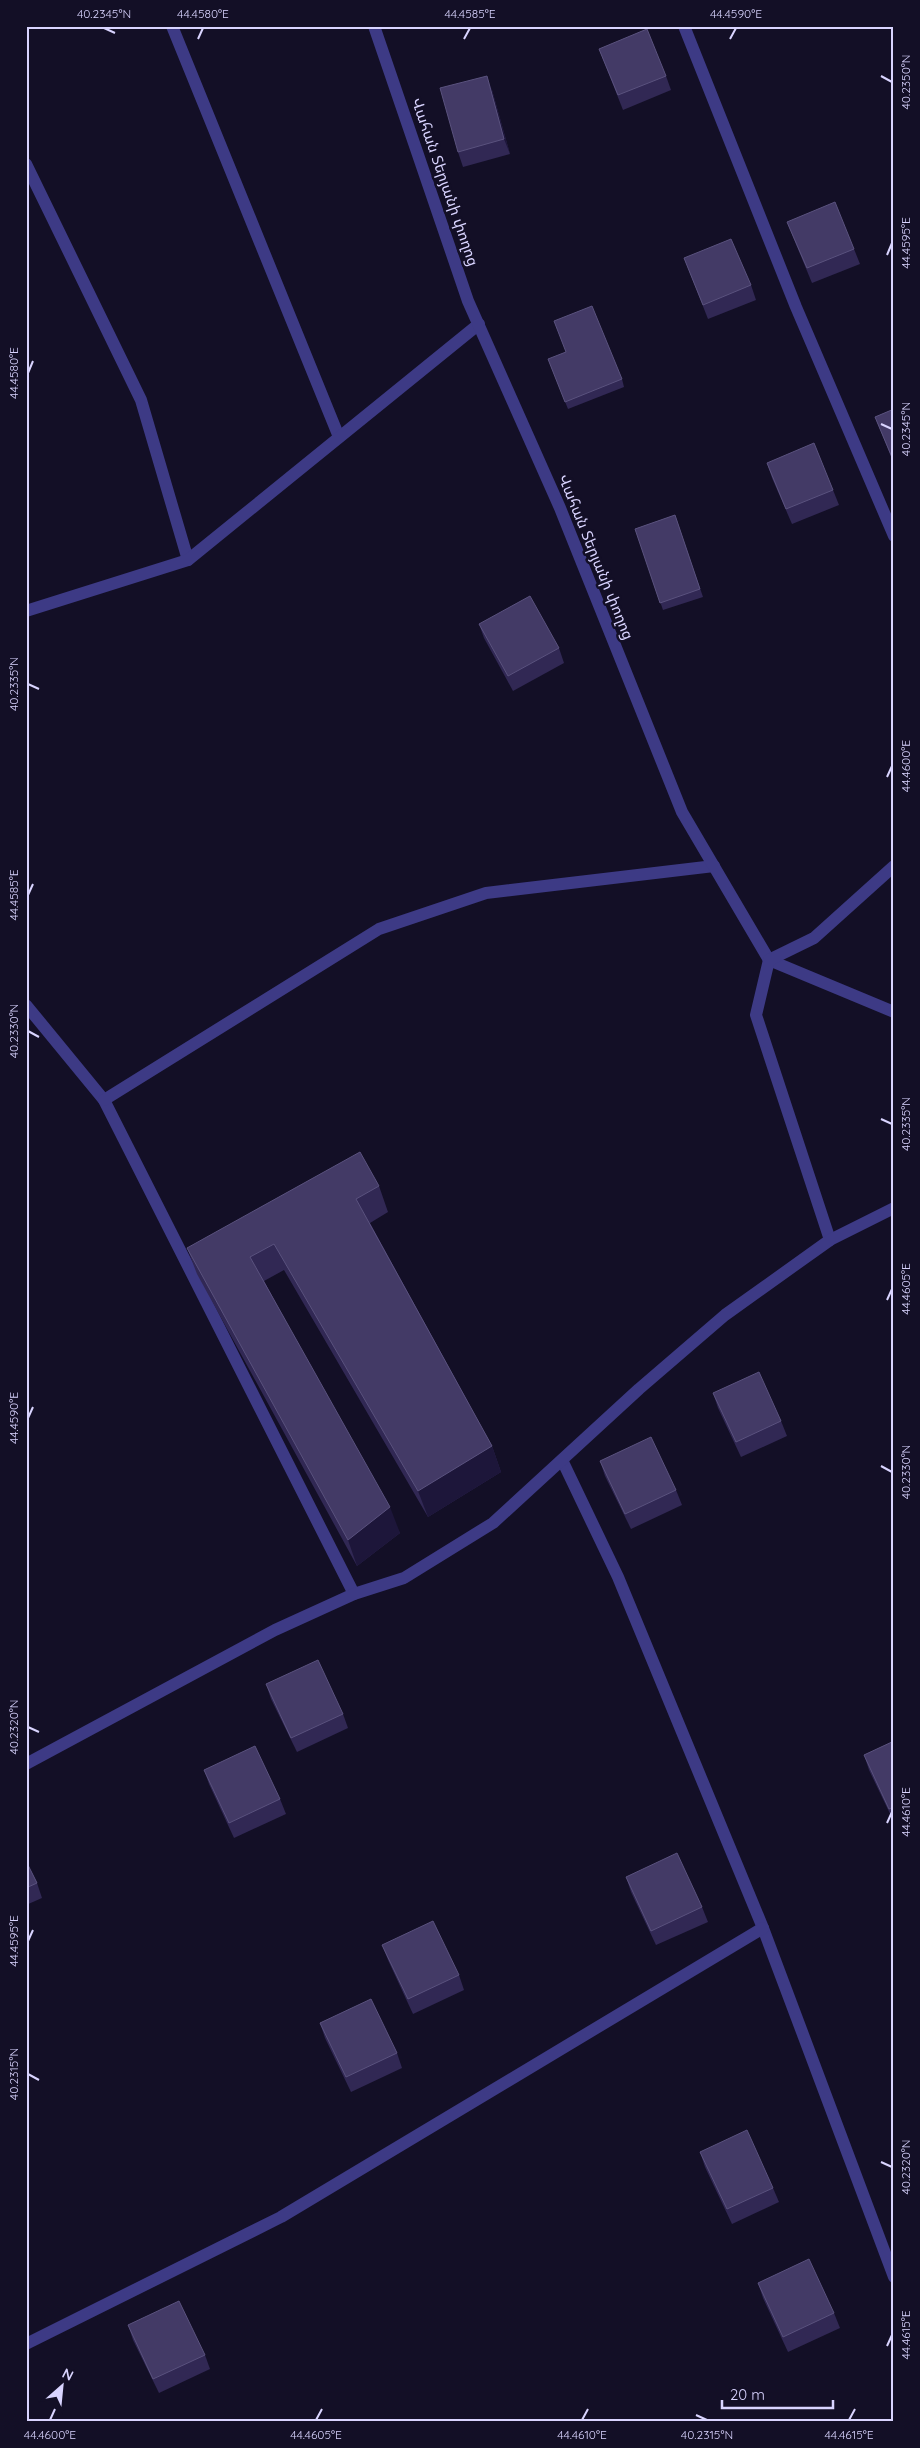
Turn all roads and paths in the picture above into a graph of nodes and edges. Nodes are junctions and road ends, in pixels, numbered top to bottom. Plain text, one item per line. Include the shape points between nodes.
1 (172, 26) edge
2 (374, 26) edge
3 (684, 26) edge
4 (26, 164) edge
5 (478, 324) junction
6 (339, 437) junction
7 (894, 536) edge
8 (188, 560) junction
9 (26, 611) edge
10 (714, 866) junction
11 (894, 866) edge
12 (769, 960) junction
13 (26, 1005) edge
14 (894, 1012) edge
15 (104, 1100) junction
16 (894, 1208) edge
17 (830, 1240) junction
18 (562, 1460) junction
19 (354, 1594) junction
20 (26, 1764) edge
21 (763, 1928) junction
22 (894, 2276) edge
23 (26, 2344) edge

1 - 6 street
2 - 5 street, Վահան Տերյանի փողոց
3 - 7 street via 796,307
4 - 8 street via 141,400
5 - 6 street
5 - 10 street, Վահան Տերյանի փողոց via 560,508 682,812
6 - 8 street
8 - 9 street
10 - 12 street, Վահան Տերյանի փողոց
10 - 15 street via 486,893 379,930
11 - 12 street via 814,938
12 - 14 street
12 - 17 street via 756,1014
13 - 15 street
15 - 19 street
16 - 17 street
17 - 18 street via 725,1315
18 - 19 street via 493,1523 404,1578
18 - 21 street via 618,1577
19 - 20 street via 275,1630
21 - 22 street
21 - 23 street via 281,2217

